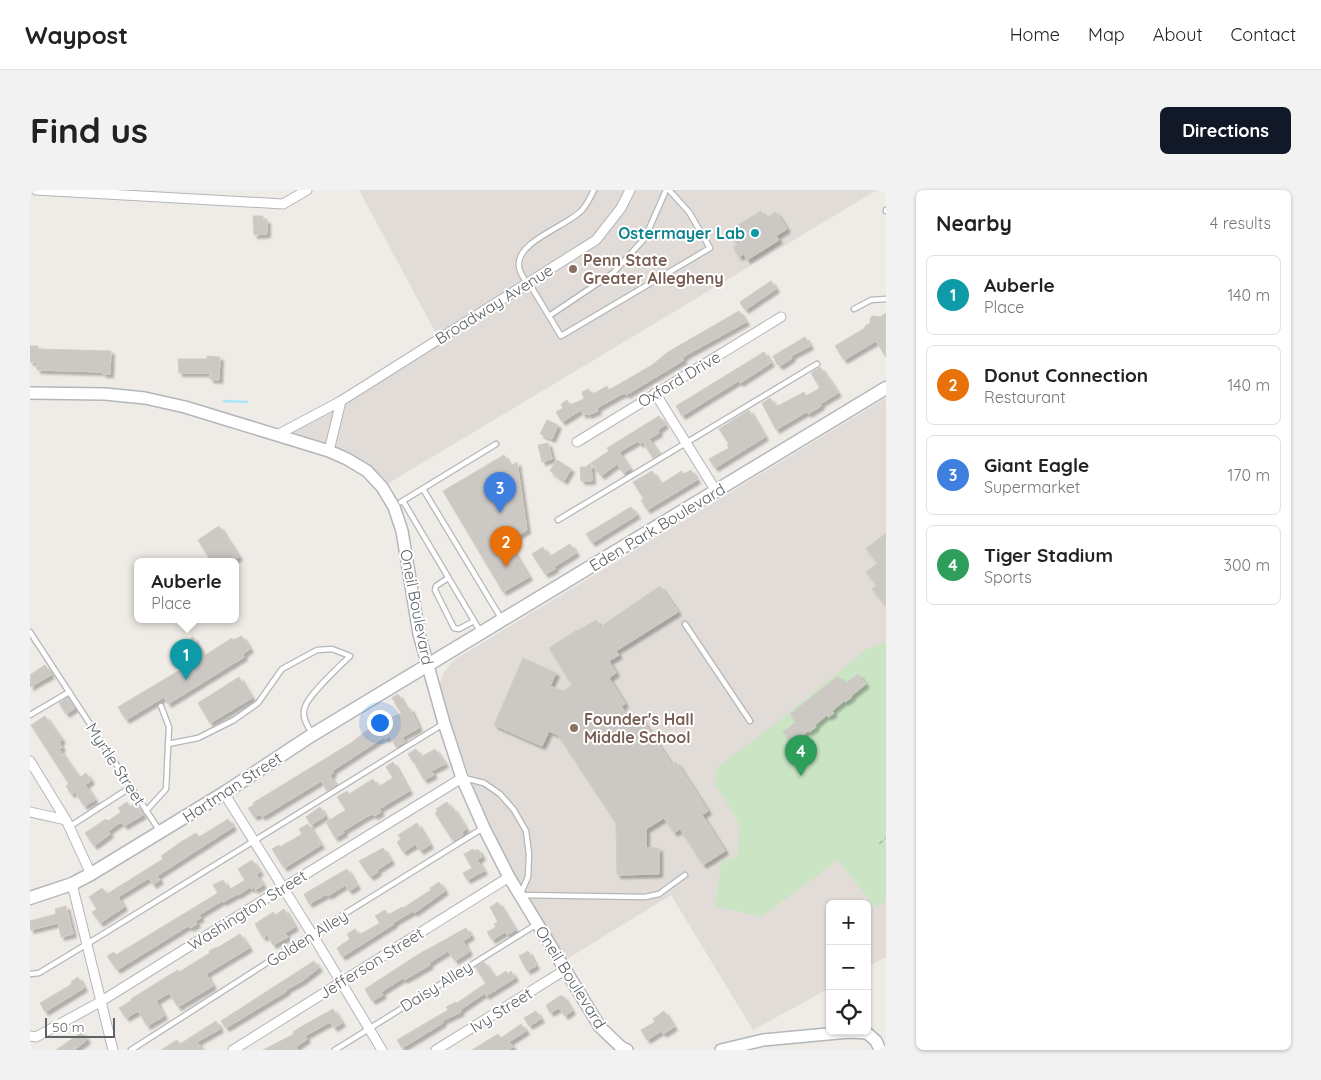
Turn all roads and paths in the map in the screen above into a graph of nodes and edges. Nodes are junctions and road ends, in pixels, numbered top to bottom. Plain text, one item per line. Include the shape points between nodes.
1 (36, 190) edge
2 (307, 190) edge
3 (594, 190) edge
4 (630, 190) edge
5 (668, 190) edge
6 (528, 283) junction
7 (886, 299) edge
8 (854, 309) dead end
9 (549, 316) junction
10 (781, 318) dead end
11 (818, 364) dead end
12 (886, 388) edge
13 (30, 393) edge
14 (656, 393) junction
15 (341, 401) junction
16 (276, 434) junction
17 (578, 442) dead end
18 (686, 442) junction
19 (496, 444) dead end
20 (329, 452) junction
21 (423, 489) junction
22 (716, 491) junction
23 (398, 504) junction
24 (558, 520) dead end
25 (448, 578) junction
26 (474, 620) junction
27 (503, 620) junction
28 (685, 624) dead end
29 (30, 632) edge
30 (482, 633) junction
31 (428, 665) junction
32 (70, 694) junction
33 (160, 706) dead end
34 (30, 714) edge
35 (750, 721) dead end
36 (444, 723) junction
37 (312, 734) junction
38 (168, 744) junction
39 (30, 761) edge
40 (462, 778) junction
41 (131, 788) junction
42 (224, 793) junction
43 (146, 811) junction
44 (30, 812) edge
45 (68, 823) junction
46 (484, 828) junction
47 (161, 832) junction
48 (886, 838) edge
49 (254, 841) junction
50 (879, 844) dead end
51 (92, 874) junction
52 (685, 875) dead end
53 (509, 877) junction
54 (72, 884) junction
55 (283, 888) junction
56 (520, 895) junction
57 (30, 898) edge
58 (537, 924) junction
59 (312, 934) junction
60 (87, 944) junction
61 (566, 970) junction
62 (30, 974) edge
63 (340, 981) junction
64 (100, 1002) junction
65 (369, 1028) junction
66 (30, 1036) edge
67 (878, 1046) edge
68 (113, 1050) edge
69 (131, 1050) edge
70 (233, 1050) edge
71 (335, 1050) edge
72 (382, 1050) edge
73 (436, 1050) edge
74 (627, 1050) edge
75 (721, 1050) edge

1 - 2 street via 283,204
3 - 6 lane via 582,211 528,246 521,254 518,263
4 - 6 street, Broadway Avenue via 621,208 596,240
5 - 9 lane via 644,238 612,273
5 - 9 lane via 689,212 710,248 561,336
6 - 9 lane
6 - 15 street, Broadway Avenue
7 - 8 lane via 871,300
10 - 14 street, Oxford Drive
11 - 18 lane
12 - 22 main road, Eden Park Boulevard
13 - 16 street, Oneil Boulevard via 145,398
14 - 17 street, Oxford Drive
14 - 18 street
15 - 16 street, Broadway Avenue
15 - 20 street
16 - 20 street, Oneil Boulevard
18 - 22 street
18 - 24 lane
19 - 21 lane
20 - 23 street, Oneil Boulevard via 367,472
21 - 23 lane
21 - 27 lane
22 - 27 main road, Eden Park Boulevard
23 - 25 lane
23 - 31 street, Oneil Boulevard via 419,634
25 - 26 lane
25 - 26 lane via 436,586 436,590 454,628 459,629
26 - 30 lane
27 - 30 main road, Eden Park Boulevard
28 - 35 lane
29 - 32 lane, Myrtle Street
30 - 31 main road, Eden Park Boulevard
31 - 36 street, Oneil Boulevard
31 - 37 main road, Hartman Street
32 - 34 lane
32 - 41 lane, Myrtle Street
33 - 38 lane via 170,727
36 - 40 street, Oneil Boulevard
36 - 49 lane
37 - 38 lane via 304,717 304,707 350,656 332,649 317,650 282,669 258,703 234,720 198,738
37 - 42 main road, Hartman Street
38 - 43 lane via 166,789
39 - 45 street
40 - 46 street, Oneil Boulevard
40 - 55 street, Washington Street
40 - 56 lane via 484,783 500,794 526,831 528,877
41 - 43 lane, Myrtle Street
41 - 45 lane
42 - 47 main road, Hartman Street
42 - 49 street
43 - 47 lane, Myrtle Street
44 - 45 street
45 - 51 street
46 - 53 street, Oneil Boulevard
46 - 59 lane, Golden Alley
47 - 51 main road, Hartman Street
48 - 50 path
49 - 55 street
49 - 60 lane
51 - 54 main road, Hartman Street
52 - 56 lane via 659,894 645,897
53 - 56 street, Oneil Boulevard
53 - 63 street, Jefferson Street
54 - 57 main road, Hartman Street
54 - 60 street
55 - 59 street
55 - 64 street, Washington Street
56 - 58 street, Oneil Boulevard
58 - 61 street, Oneil Boulevard
58 - 65 lane, Daisy Alley
59 - 63 street
59 - 69 lane, Golden Alley
60 - 62 lane via 39,973
60 - 64 street
61 - 73 street, Ivy Street
61 - 74 street, Oneil Boulevard via 600,1027
63 - 65 street
63 - 70 street, Jefferson Street
64 - 66 street, Washington Street via 36,1037
64 - 68 street
65 - 71 lane, Daisy Alley
65 - 72 street
67 - 75 street via 867,1033 849,1032 763,1040

